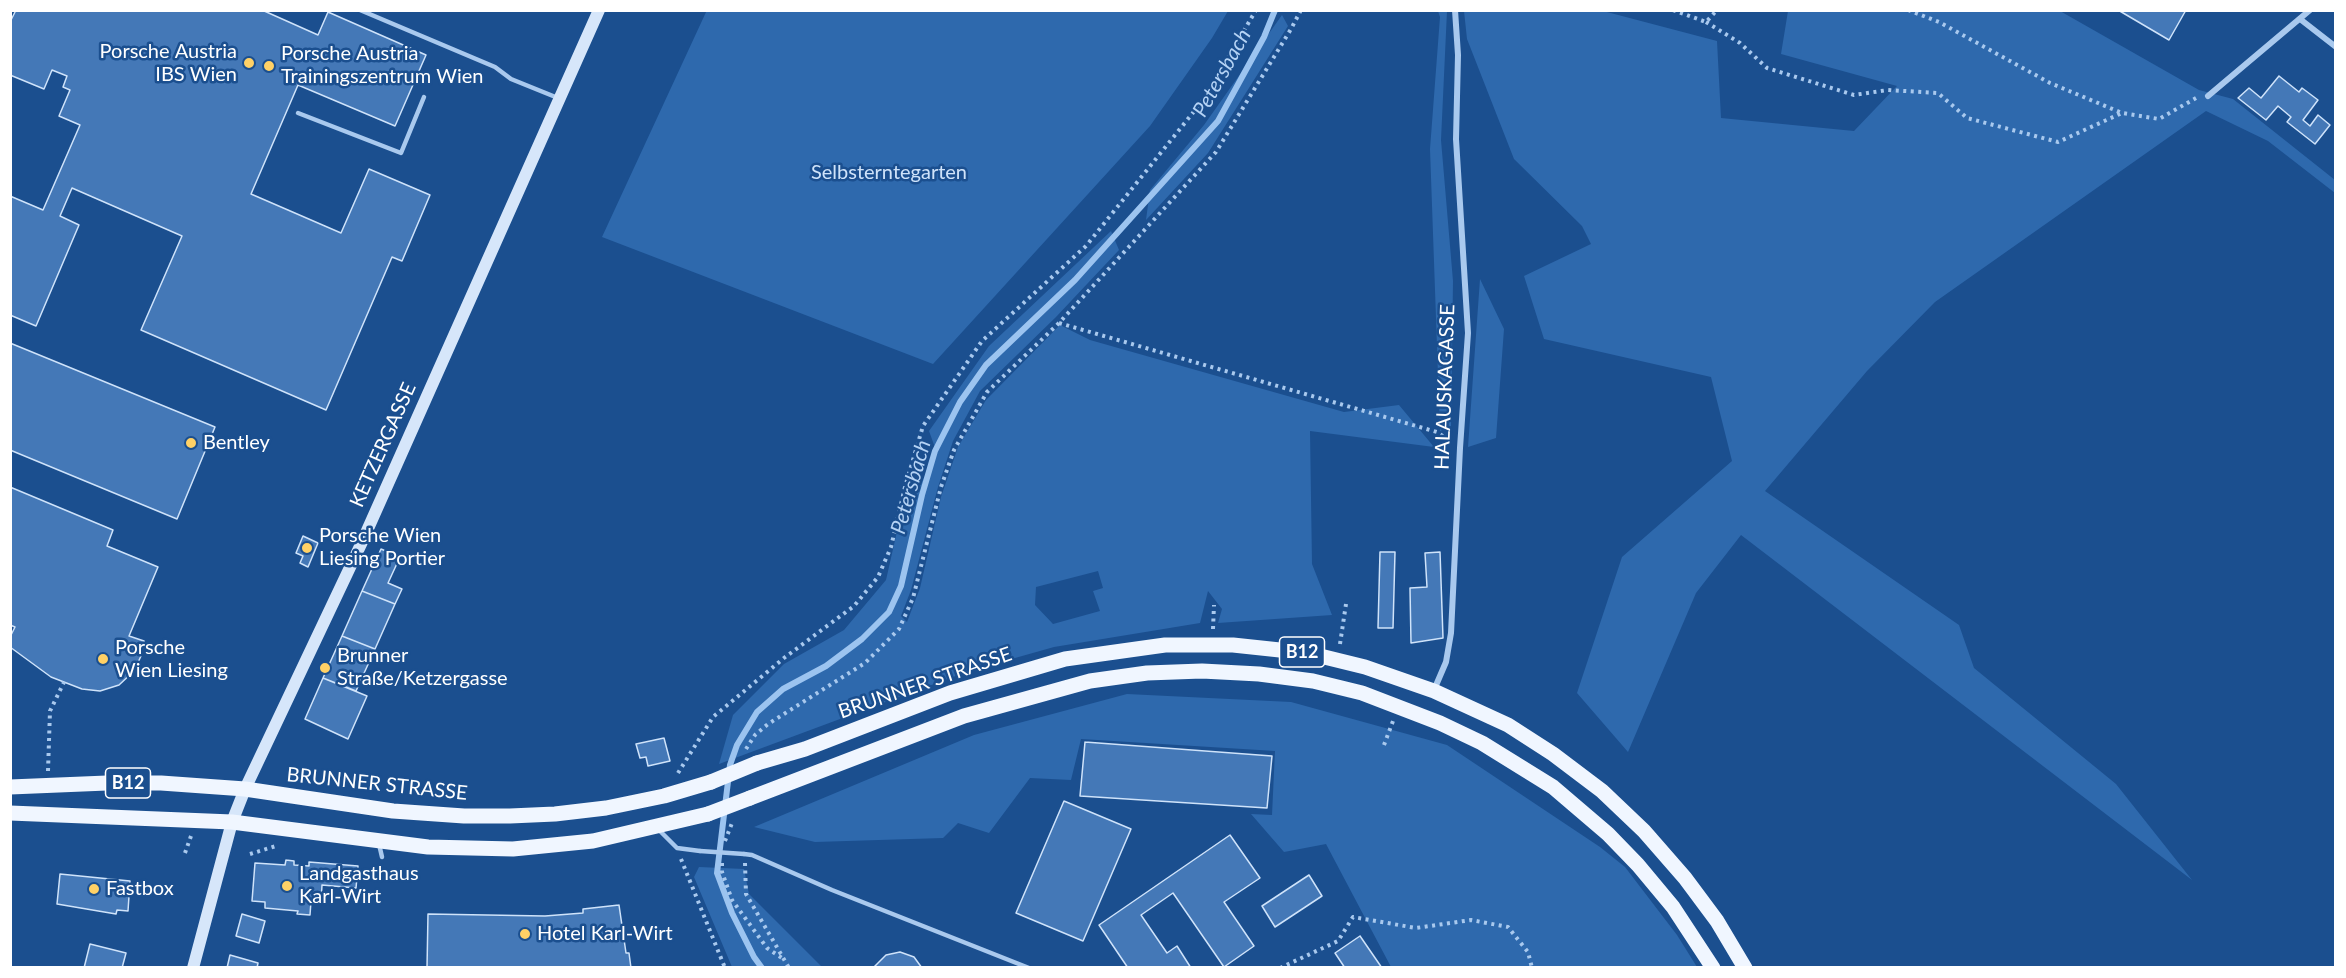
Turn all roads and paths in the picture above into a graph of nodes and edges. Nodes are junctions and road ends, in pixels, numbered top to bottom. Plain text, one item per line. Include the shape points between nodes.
1 (360, 10) edge
2 (599, 10) edge
3 (1256, 10) edge
4 (1301, 10) edge
5 (1455, 10) edge
6 (1673, 10) edge
7 (1717, 10) edge
8 (1908, 10) edge
9 (2310, 10) edge
10 (2300, 19) junction
11 (1706, 22) junction
12 (2336, 47) edge
13 (2214, 91) junction
14 (2208, 96) dead end
15 (424, 97) dead end
16 (560, 99) junction
17 (298, 113) dead end
18 (2122, 113) junction
19 (1059, 323) junction
20 (1460, 448) junction
21 (1346, 603) dead end
22 (1214, 605) dead end
23 (1212, 645) junction
24 (1337, 660) junction
25 (64, 682) dead end
26 (1434, 691) junction
27 (1398, 706) junction
28 (1384, 745) dead end
29 (742, 754) dead end
30 (10, 787) edge
31 (48, 787) junction
32 (246, 789) junction
33 (664, 796) junction
34 (10, 813) edge
35 (232, 822) junction
36 (656, 828) junction
37 (378, 842) junction
38 (677, 848) junction
39 (744, 854) junction
40 (382, 857) dead end
41 (722, 872) dead end
42 (782, 958) junction
43 (193, 968) edge
44 (725, 968) edge
45 (789, 968) edge
46 (1029, 968) edge
47 (1280, 968) edge
48 (1532, 968) edge
49 (1713, 968) edge
50 (1745, 968) edge

1 - 16 lane
2 - 16 main road, KETZERGASSE
3 - 33 path via 1204,99 1086,246 982,340 923,426 891,547 878,577 854,606 713,717
4 - 19 path via 1216,153
5 - 20 street, HALAUSKAGASSE via 1456,139 1468,333
6 - 11 path
7 - 11 path
8 - 18 path via 1939,22 2050,83
9 - 10 street
10 - 12 street
10 - 13 street
11 - 18 path via 1740,43 1767,68 1854,95 1888,90 1938,93 1967,118 2058,142
13 - 14 street
13 - 18 path via 2205,91 2159,119
15 - 17 lane via 401,153
16 - 32 main road, KETZERGASSE via 362,542
19 - 20 path via 1437,432
19 - 29 path via 987,392 954,450 913,598 899,629 865,663 768,724
20 - 26 street, HALAUSKAGASSE via 1451,633 1446,662
21 - 24 path
22 - 23 path
23 - 24 main road, BRUNNER STRASSE / B12 via 1308,653
23 - 33 main road, BRUNNER STRASSE / B12, bridge via 1165,645 1065,659 950,693 805,749
24 - 26 main road, BRUNNER STRASSE / B12
25 - 31 path via 50,711
26 - 50 main road, BRUNNER STRASSE / B12 via 1508,725 1602,791 1685,878
27 - 28 path
27 - 36 main road, B12, bridge via 1314,681 1259,674 1147,673 1090,681 964,716 708,814
27 - 49 main road, B12 via 1482,742 1577,806 1638,865 1673,907
30 - 31 main road, BRUNNER STRASSE / B12
31 - 32 main road, BRUNNER STRASSE / B12 via 161,783
32 - 33 main road, BRUNNER STRASSE / B12 via 383,810 464,816 580,812
32 - 35 main road, KETZERGASSE
34 - 35 main road, B12
35 - 37 main road, B12
35 - 43 main road, KETZERGASSE
36 - 37 main road, B12 via 541,848 446,848
36 - 38 lane
37 - 40 lane
38 - 39 lane, bridge
38 - 44 path
39 - 42 path via 746,894
39 - 46 lane
41 - 42 path via 732,900 767,948
42 - 45 path
47 - 48 path via 1338,941 1353,917 1416,928 1471,920 1508,927 1528,951

